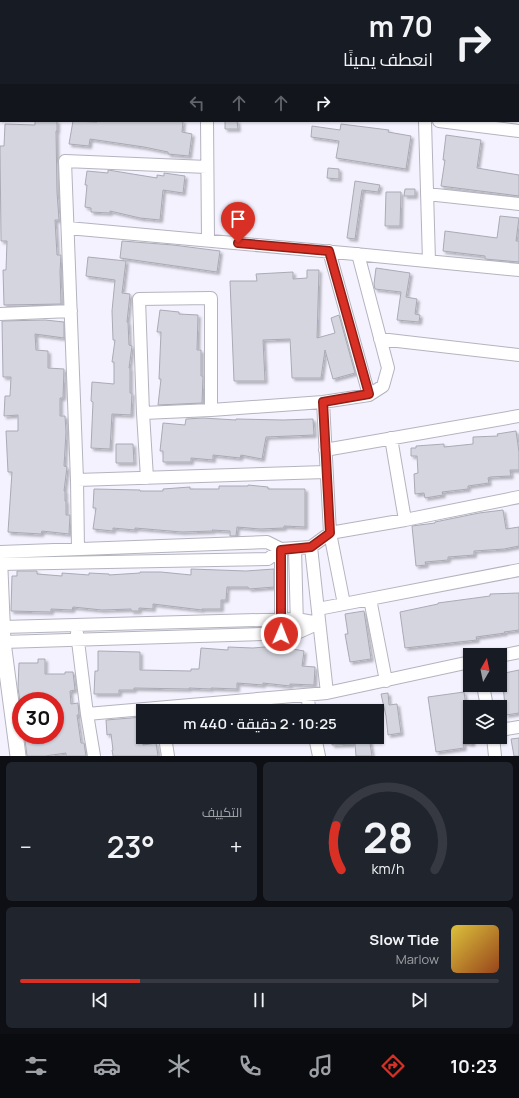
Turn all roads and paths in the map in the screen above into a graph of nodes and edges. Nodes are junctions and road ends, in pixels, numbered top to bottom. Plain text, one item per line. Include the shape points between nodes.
1 (207, 122) edge
2 (425, 122) edge
3 (447, 122) edge
4 (519, 131) edge
5 (207, 167) junction
6 (427, 194) junction
7 (519, 204) edge
8 (68, 228) junction
9 (208, 240) junction
10 (329, 251) junction
11 (358, 254) junction
12 (429, 261) junction
13 (519, 270) edge
14 (71, 311) junction
15 (0, 314) edge
16 (380, 339) junction
17 (519, 355) edge
18 (369, 394) junction
19 (323, 402) junction
20 (211, 410) junction
21 (143, 413) junction
22 (519, 416) edge
23 (391, 438) junction
24 (325, 450) junction
25 (326, 472) junction
26 (147, 478) junction
27 (77, 480) junction
28 (519, 497) edge
29 (405, 520) junction
30 (330, 533) junction
31 (311, 547) junction
32 (295, 548) junction
33 (78, 549) junction
34 (281, 550) junction
35 (0, 552) edge
36 (0, 564) edge
37 (0, 570) edge
38 (519, 570) edge
39 (370, 599) junction
40 (344, 604) junction
41 (318, 609) junction
42 (296, 619) junction
43 (282, 620) junction
44 (319, 623) junction
45 (76, 625) junction
46 (281, 634) junction
47 (297, 634) junction
48 (3, 635) junction
49 (77, 639) junction
50 (519, 652) edge
51 (507, 655) edge
52 (463, 664) edge
53 (386, 680) junction
54 (327, 693) junction
55 (307, 696) junction
56 (223, 704) edge
57 (309, 704) edge
58 (136, 711) edge
59 (87, 714) junction
60 (519, 727) edge
61 (507, 729) edge
62 (166, 744) edge
63 (316, 744) edge
64 (494, 744) edge
65 (18, 756) edge
66 (94, 756) edge
67 (168, 756) edge
68 (319, 756) edge
69 (495, 756) edge

1 - 5 street
2 - 6 street
3 - 4 street
5 - 8 street via 65,161
5 - 9 street
6 - 7 street
6 - 12 street
8 - 9 street
8 - 14 street
9 - 10 street
10 - 11 street
10 - 18 street
11 - 12 street
11 - 16 street
12 - 13 street
14 - 15 street
14 - 27 street
16 - 17 street
16 - 18 street via 388,368 383,386
18 - 19 street
19 - 20 street
19 - 24 street
20 - 21 street
20 - 21 street via 211,298 139,299
21 - 26 street
22 - 23 street
23 - 24 street
23 - 29 street
24 - 25 street
25 - 26 street
25 - 30 street
26 - 27 street
27 - 33 street
28 - 29 street
29 - 30 street
30 - 31 street
30 - 40 street
31 - 32 street
31 - 41 street
32 - 34 street
32 - 42 street
33 - 34 street via 267,542
33 - 35 street
34 - 36 street via 268,559
34 - 43 street
37 - 48 main road
38 - 39 street
39 - 40 street
39 - 53 street
40 - 41 street
41 - 44 street
42 - 43 street
42 - 44 street
42 - 47 street
43 - 45 street
43 - 46 street
44 - 47 street
44 - 54 street
45 - 48 street
45 - 49 street
46 - 47 street
46 - 49 street
48 - 49 street
48 - 65 main road
49 - 59 street
50 - 51 street
52 - 53 street
53 - 54 street
54 - 55 street
55 - 56 street
55 - 57 street
58 - 59 street
59 - 66 street
60 - 61 street
62 - 67 street
63 - 68 street
64 - 69 street

